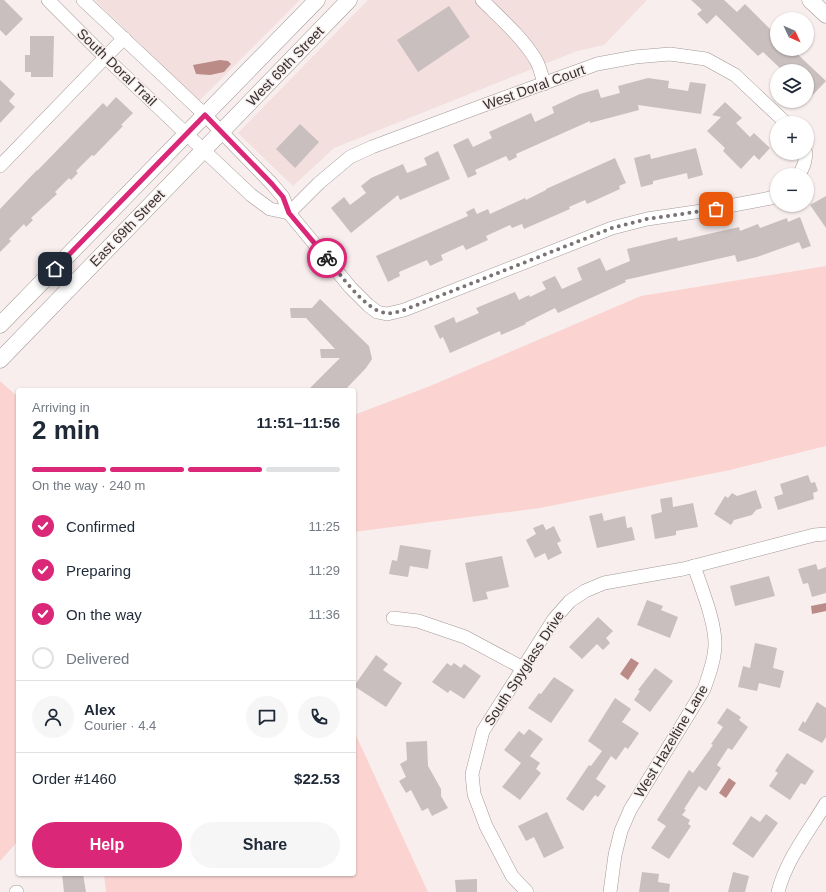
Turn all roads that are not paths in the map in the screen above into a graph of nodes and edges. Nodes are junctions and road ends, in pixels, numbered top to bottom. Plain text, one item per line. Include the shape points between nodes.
1 (48, 0) edge
2 (83, 0) edge
3 (317, 0) edge
4 (349, 0) edge
5 (482, 0) edge
6 (810, 0) edge
7 (826, 15) edge
8 (124, 38) junction
9 (105, 57) junction
10 (544, 84) junction
11 (205, 115) junction
12 (779, 116) edge
13 (222, 131) junction
14 (186, 134) junction
15 (203, 150) junction
16 (0, 166) edge
17 (770, 198) edge
18 (289, 213) junction
19 (0, 325) edge
20 (0, 360) edge
21 (826, 534) edge
22 (694, 566) junction
23 (393, 618) dead end
24 (523, 668) junction
25 (826, 803) edge
26 (527, 892) edge
27 (610, 892) edge
28 (778, 892) edge

1 - 9 street, South Doral Trail
2 - 8 street, South Doral Trail
3 - 11 main road, West 69th Street
4 - 13 main road, West 69th Street
5 - 10 street via 526,46 536,62
6 - 7 main road
8 - 9 street
8 - 11 street, South Doral Trail
9 - 14 street, South Doral Trail
9 - 16 street
10 - 12 street, West Doral Court via 596,64 670,54 692,56 706,59 735,75
10 - 18 street, West Doral Court via 350,157
11 - 13 street, South Doral Trail
11 - 14 main road, East 69th Street
13 - 15 main road, East 69th Street
13 - 18 street, South Doral Trail via 283,197
14 - 15 street, South Doral Trail
14 - 19 main road, East 69th Street
15 - 18 street, South Doral Trail via 251,195 270,209
15 - 20 main road, East 69th Street
17 - 18 street, South Doral Trail via 647,219 612,228 404,310 387,314 377,312 350,287
21 - 22 street, South Spyglass Drive
22 - 24 street, South Spyglass Drive via 604,583 585,591 570,601 554,619
22 - 27 street, West Hazeltine Lane via 712,620 715,646 711,670 704,689 630,810 620,831
23 - 24 street via 418,621 465,637
24 - 26 street, South Spyglass Drive via 483,730 472,774 474,794 486,826 512,876
25 - 28 street via 796,852 780,882

